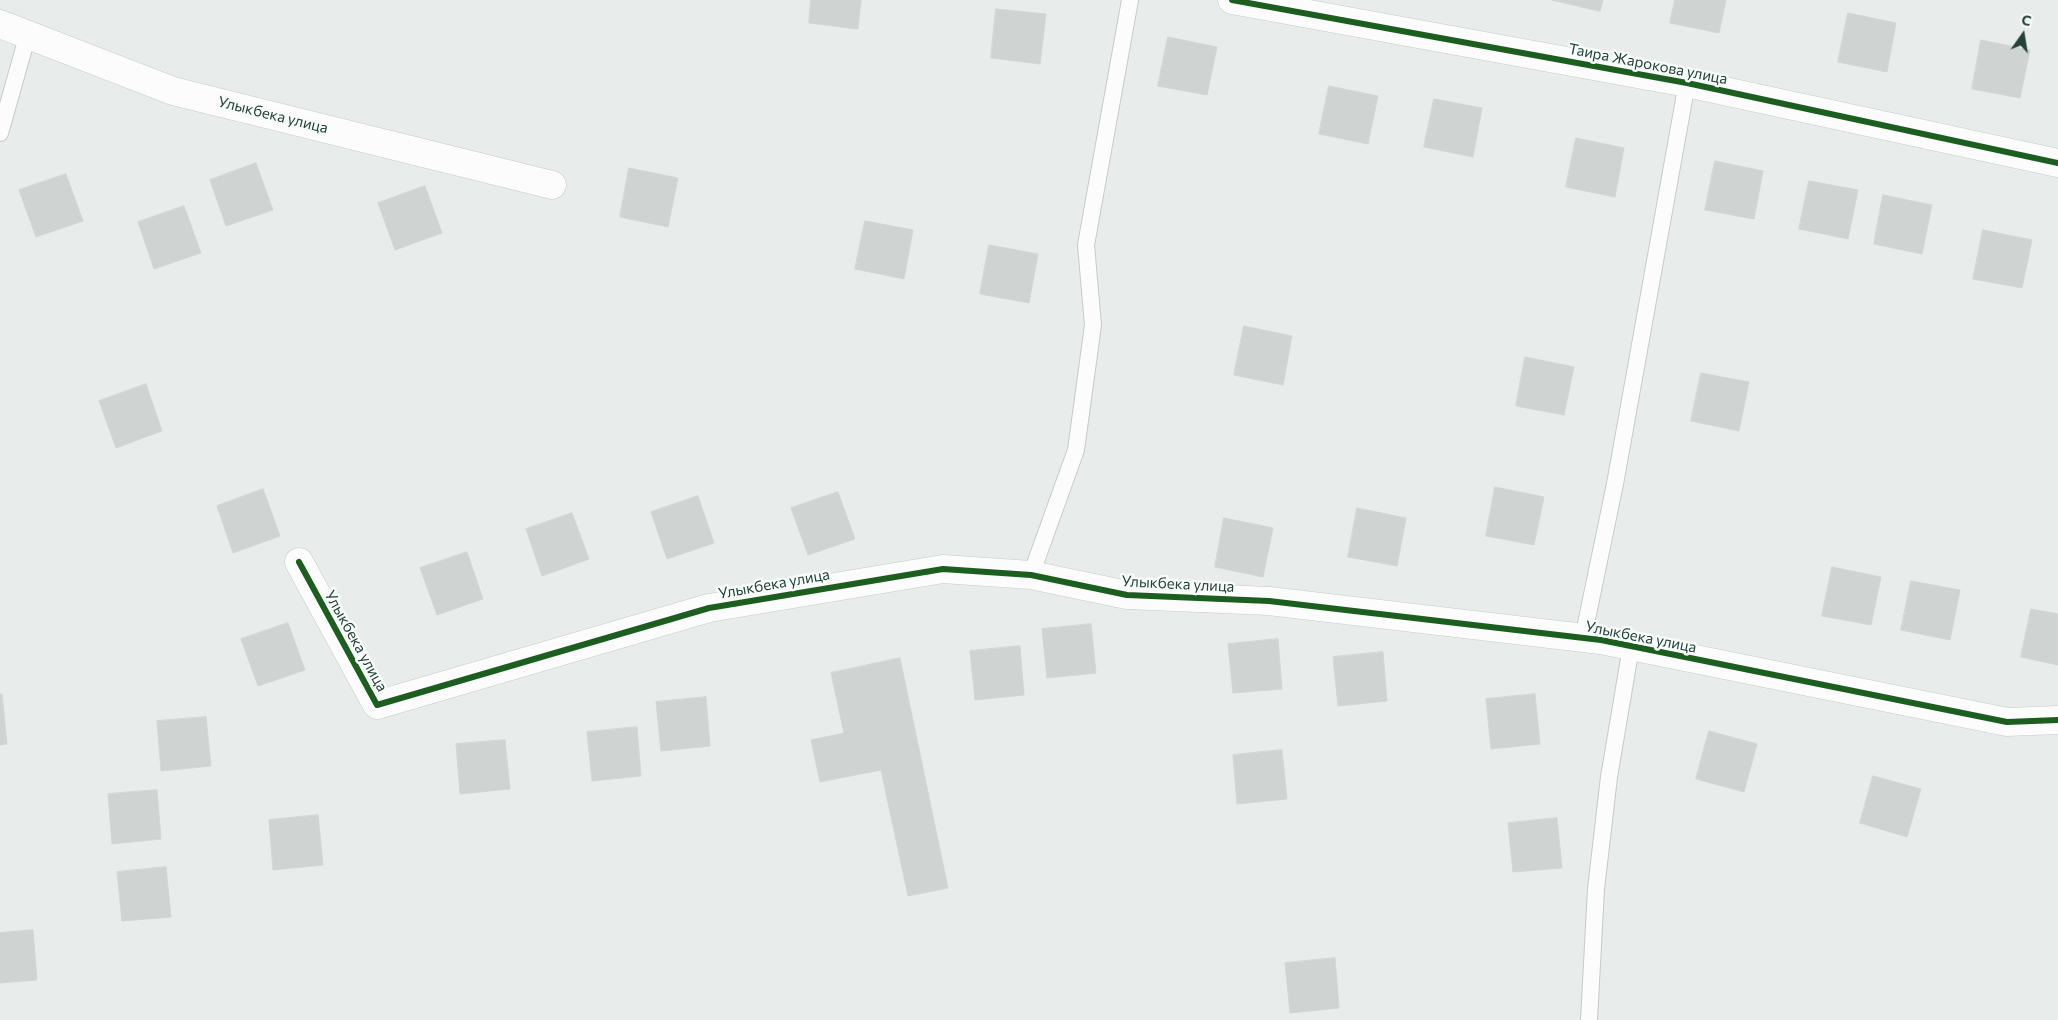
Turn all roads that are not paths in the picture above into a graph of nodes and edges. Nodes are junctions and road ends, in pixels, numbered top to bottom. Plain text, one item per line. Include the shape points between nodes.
1 (1130, 0) edge
2 (1232, 0) edge
3 (0, 24) edge
4 (28, 34) junction
5 (1688, 84) junction
6 (0, 133) edge
7 (2058, 163) edge
8 (552, 185) dead end
9 (299, 562) dead end
10 (1031, 575) junction
11 (1583, 638) junction
12 (1631, 647) junction
13 (2058, 720) edge
14 (1588, 1020) edge

1 - 10 lane via 1086,245 1092,325 1076,450
2 - 5 street, Таира Жарокова улица
3 - 4 street, Улыкбека улица
4 - 6 lane
4 - 8 street, Улыкбека улица via 173,91
5 - 7 street, Таира Жарокова улица
5 - 11 lane via 1615,484
9 - 10 street, Улыкбека улица via 377,705 709,608 943,569
10 - 11 street, Улыкбека улица via 1127,595 1269,601
11 - 12 street, Улыкбека улица
12 - 13 street, Улыкбека улица via 2008,722
12 - 14 lane via 1609,777 1596,889

